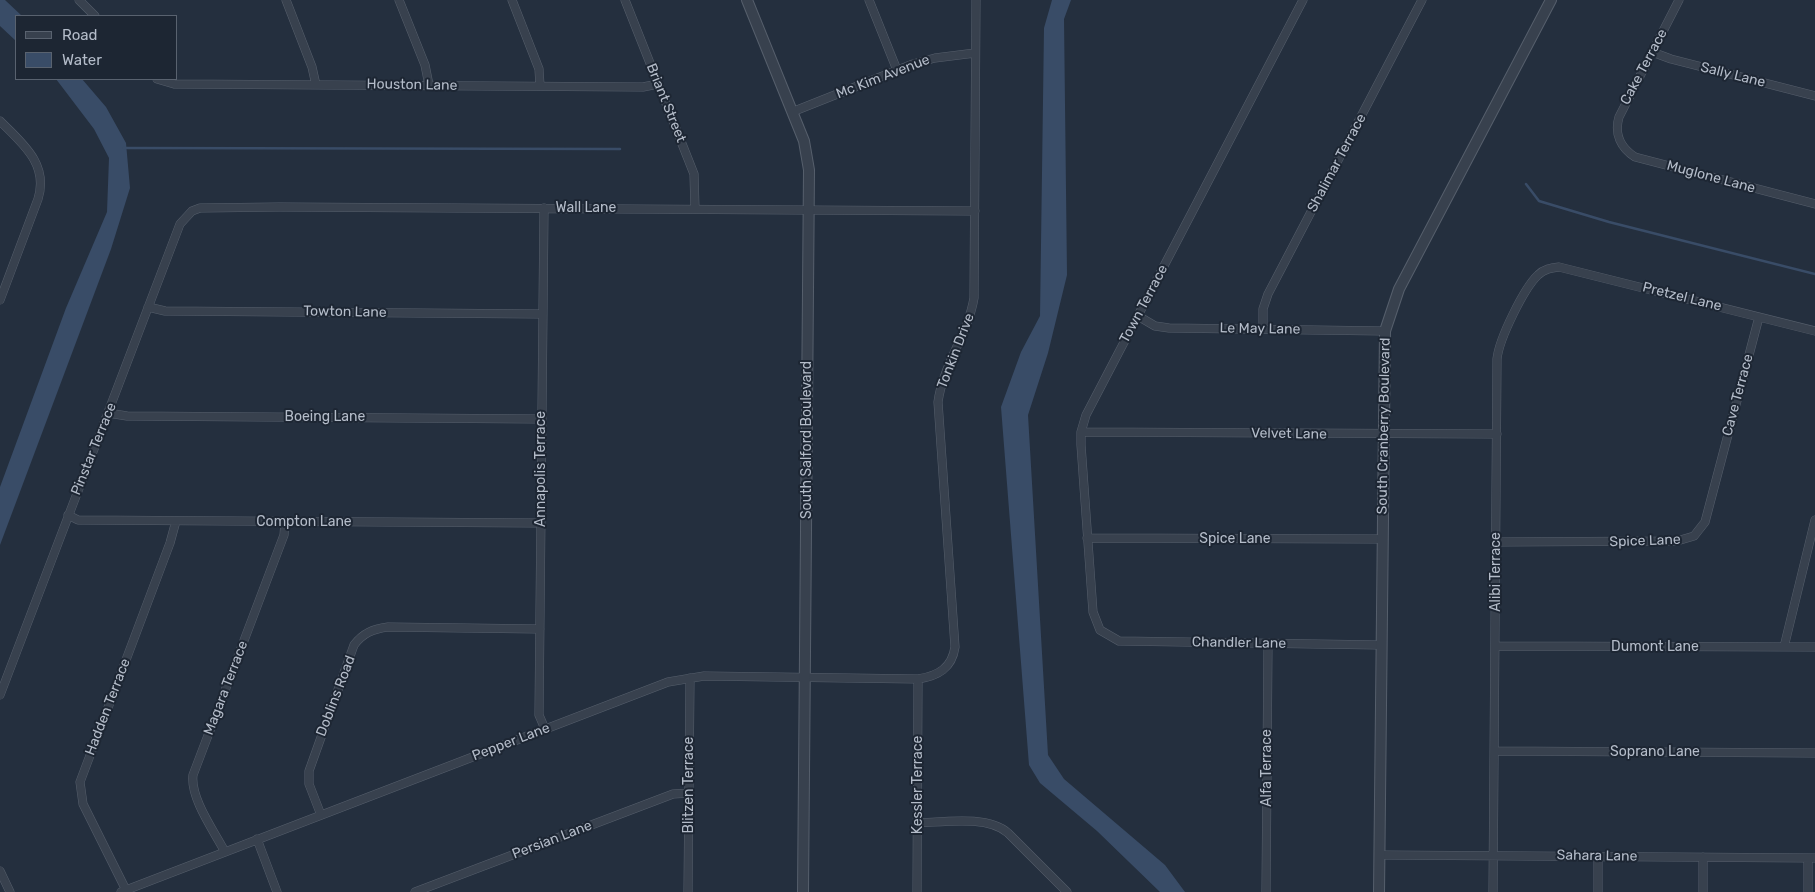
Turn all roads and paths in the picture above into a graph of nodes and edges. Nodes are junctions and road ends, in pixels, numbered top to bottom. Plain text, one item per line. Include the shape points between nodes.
1 (79, 0) edge
2 (286, 0) edge
3 (399, 0) edge
4 (512, 0) edge
5 (625, 0) edge
6 (747, 0) edge
7 (869, 0) edge
8 (976, 0) edge
9 (1303, 0) edge
10 (1422, 0) edge
11 (1551, 0) edge
12 (1679, 0) edge
13 (94, 15) edge
14 (1652, 52) junction
15 (976, 54) junction
16 (897, 70) junction
17 (159, 80) edge
18 (658, 84) junction
19 (316, 85) junction
20 (429, 85) junction
21 (540, 86) junction
22 (1815, 96) edge
23 (792, 112) junction
24 (0, 121) edge
25 (1618, 136) joint
26 (1815, 204) edge
27 (544, 208) junction
28 (197, 209) joint
29 (695, 209) junction
30 (808, 211) junction
31 (975, 211) junction
32 (1549, 268) joint
33 (0, 300) edge
34 (148, 307) junction
35 (543, 314) junction
36 (1138, 316) junction
37 (1758, 317) junction
38 (1263, 328) junction
39 (1385, 331) junction
40 (1815, 332) edge
41 (108, 413) junction
42 (542, 418) junction
43 (1081, 432) junction
44 (1383, 434) junction
45 (1497, 434) junction
46 (1718, 474) joint
47 (68, 515) junction
48 (1815, 520) edge
49 (176, 521) junction
50 (284, 522) junction
51 (541, 523) junction
52 (1087, 538) junction
53 (1382, 539) junction
54 (1496, 542) junction
55 (540, 629) junction
56 (1100, 630) joint
57 (1268, 644) junction
58 (1381, 645) junction
59 (1496, 646) junction
60 (1784, 647) junction
61 (1815, 647) edge
62 (690, 678) junction
63 (805, 678) junction
64 (918, 679) junction
65 (0, 695) edge
66 (544, 729) junction
67 (1495, 750) junction
68 (1815, 753) edge
69 (689, 793) junction
70 (321, 815) junction
71 (918, 823) junction
72 (258, 839) junction
73 (225, 852) junction
74 (1380, 855) junction
75 (1494, 855) junction
76 (1598, 856) junction
77 (1703, 857) junction
78 (1812, 858) edge
79 (0, 872) edge
80 (123, 891) edge
81 (10, 892) edge
82 (277, 892) edge
83 (415, 892) edge
84 (688, 892) edge
85 (803, 892) edge
86 (917, 892) edge
87 (1067, 892) edge
88 (1266, 892) edge
89 (1379, 892) edge
90 (1493, 892) edge
91 (1598, 892) edge
92 (1703, 892) edge
93 (1808, 892) edge

1 - 13 street
2 - 19 street
3 - 20 street via 425,65
4 - 21 street via 539,69
5 - 18 street, Briant Street
6 - 23 street, South Salford Boulevard
7 - 16 street
8 - 15 street, Tonkin Drive
9 - 36 street, Town Terrace
10 - 38 street, Shalimar Terrace via 1268,294 1263,309
11 - 39 street, South Cranberry Boulevard via 1399,289
12 - 14 street, Cake Terrace
14 - 22 street, Sally Lane
14 - 25 street, Cake Terrace via 1618,116
15 - 16 street, Mc Kim Avenue via 934,58
15 - 31 street, Tonkin Drive
16 - 23 street, Mc Kim Avenue
17 - 19 street, Houston Lane via 166,83
18 - 21 street, Houston Lane
18 - 29 street, Briant Street via 694,174
19 - 20 street, Houston Lane
20 - 21 street, Houston Lane
23 - 30 street, South Salford Boulevard via 808,157
24 - 33 street via 38,163 41,185
25 - 26 street, Muglone Lane via 1624,149 1635,157
27 - 28 street, Wall Lane
27 - 29 street, Wall Lane
27 - 35 street, Annapolis Terrace
28 - 34 street, Pinstar Terrace via 180,224
29 - 30 street, Wall Lane
30 - 31 street, Wall Lane
30 - 63 street, South Salford Boulevard
31 - 64 street, Tonkin Drive via 973,304 942,382 938,402 955,647 946,668 933,676
32 - 37 street, Pretzel Lane via 1559,267
32 - 45 street, Alibi Terrace via 1534,280 1502,334
34 - 35 street, Towton Lane via 165,311
34 - 41 street, Pinstar Terrace
35 - 42 street, Annapolis Terrace
36 - 38 street, Le May Lane via 1155,326 1168,328
36 - 43 street, Town Terrace via 1086,415
37 - 40 street, Pretzel Lane
37 - 46 street, Cave Terrace
38 - 39 street, Le May Lane
39 - 44 street, South Cranberry Boulevard
41 - 42 street, Boeing Lane via 127,416
41 - 47 street, Pinstar Terrace
42 - 51 street, Annapolis Terrace
43 - 44 street, Velvet Lane
43 - 52 street, Town Terrace
44 - 45 street, Velvet Lane
44 - 53 street, South Cranberry Boulevard
45 - 54 street, Alibi Terrace
46 - 54 street, Spice Lane via 1705,522 1688,539
47 - 49 street, Compton Lane via 78,520
47 - 65 street, Pinstar Terrace
48 - 60 street
49 - 50 street, Compton Lane
49 - 80 street, Hadden Terrace via 80,782 82,804
50 - 51 street, Compton Lane
50 - 73 street, Magara Terrace via 284,535 193,775 196,796
51 - 55 street, Annapolis Terrace
52 - 53 street, Spice Lane
52 - 56 street, Town Terrace via 1093,612
53 - 58 street, South Cranberry Boulevard
54 - 59 street, Alibi Terrace
55 - 66 street, Annapolis Terrace via 539,714
55 - 70 street, Doblins Road via 388,627 364,635 354,646 311,762 310,784
56 - 57 street, Chandler Lane via 1119,641
57 - 58 street, Chandler Lane
57 - 88 street, Alfa Terrace
58 - 74 street, South Cranberry Boulevard
59 - 60 street, Dumont Lane
59 - 67 street, Alibi Terrace
60 - 61 street, Dumont Lane
62 - 63 street, Pepper Lane
62 - 66 street, Pepper Lane via 668,682
62 - 69 street, Blitzen Terrace
63 - 64 street, Pepper Lane
63 - 85 street, South Salford Boulevard
64 - 71 street, Kessler Terrace
66 - 70 street, Pepper Lane
67 - 68 street, Soprano Lane
67 - 75 street, Alibi Terrace
69 - 83 street, Persian Lane via 673,794
69 - 84 street, Blitzen Terrace
70 - 72 street, Pepper Lane
71 - 86 street, Kessler Terrace
71 - 87 street via 984,822 998,826
72 - 73 street, Pepper Lane
72 - 82 street
73 - 80 street, Pepper Lane
74 - 75 street, Sahara Lane
74 - 89 street, South Cranberry Boulevard
75 - 76 street, Sahara Lane
75 - 90 street, Alibi Terrace
76 - 77 street, Sahara Lane
76 - 91 street
77 - 78 street, Sahara Lane
77 - 92 street
78 - 93 street
79 - 81 street

